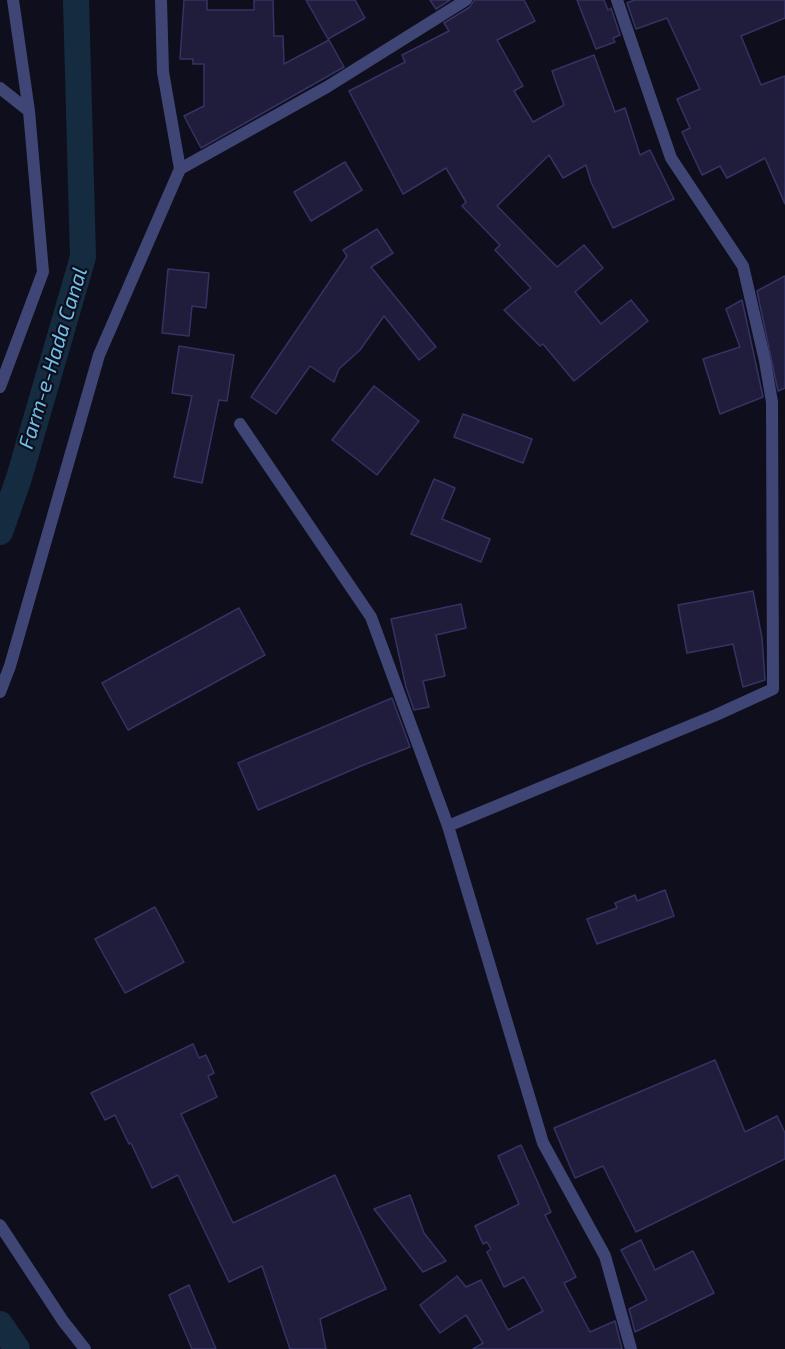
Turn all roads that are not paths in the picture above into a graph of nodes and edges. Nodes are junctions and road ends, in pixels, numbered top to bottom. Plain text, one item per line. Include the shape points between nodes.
1 (13, 0) edge
2 (161, 0) edge
3 (466, 0) edge
4 (617, 0) edge
5 (0, 88) edge
6 (29, 111) junction
7 (180, 169) junction
8 (0, 387) edge
9 (240, 424) dead end
10 (0, 692) edge
11 (448, 826) junction
12 (0, 1225) edge
13 (85, 1349) edge
14 (631, 1349) edge

1 - 6 street
2 - 7 street via 163,72
3 - 7 street via 327,87
4 - 11 street via 671,158 742,266 765,362 772,402 773,688
5 - 6 street
6 - 8 street via 43,272
7 - 10 street via 99,355
9 - 11 street via 371,617
11 - 14 street via 543,1143 605,1256
12 - 13 street

